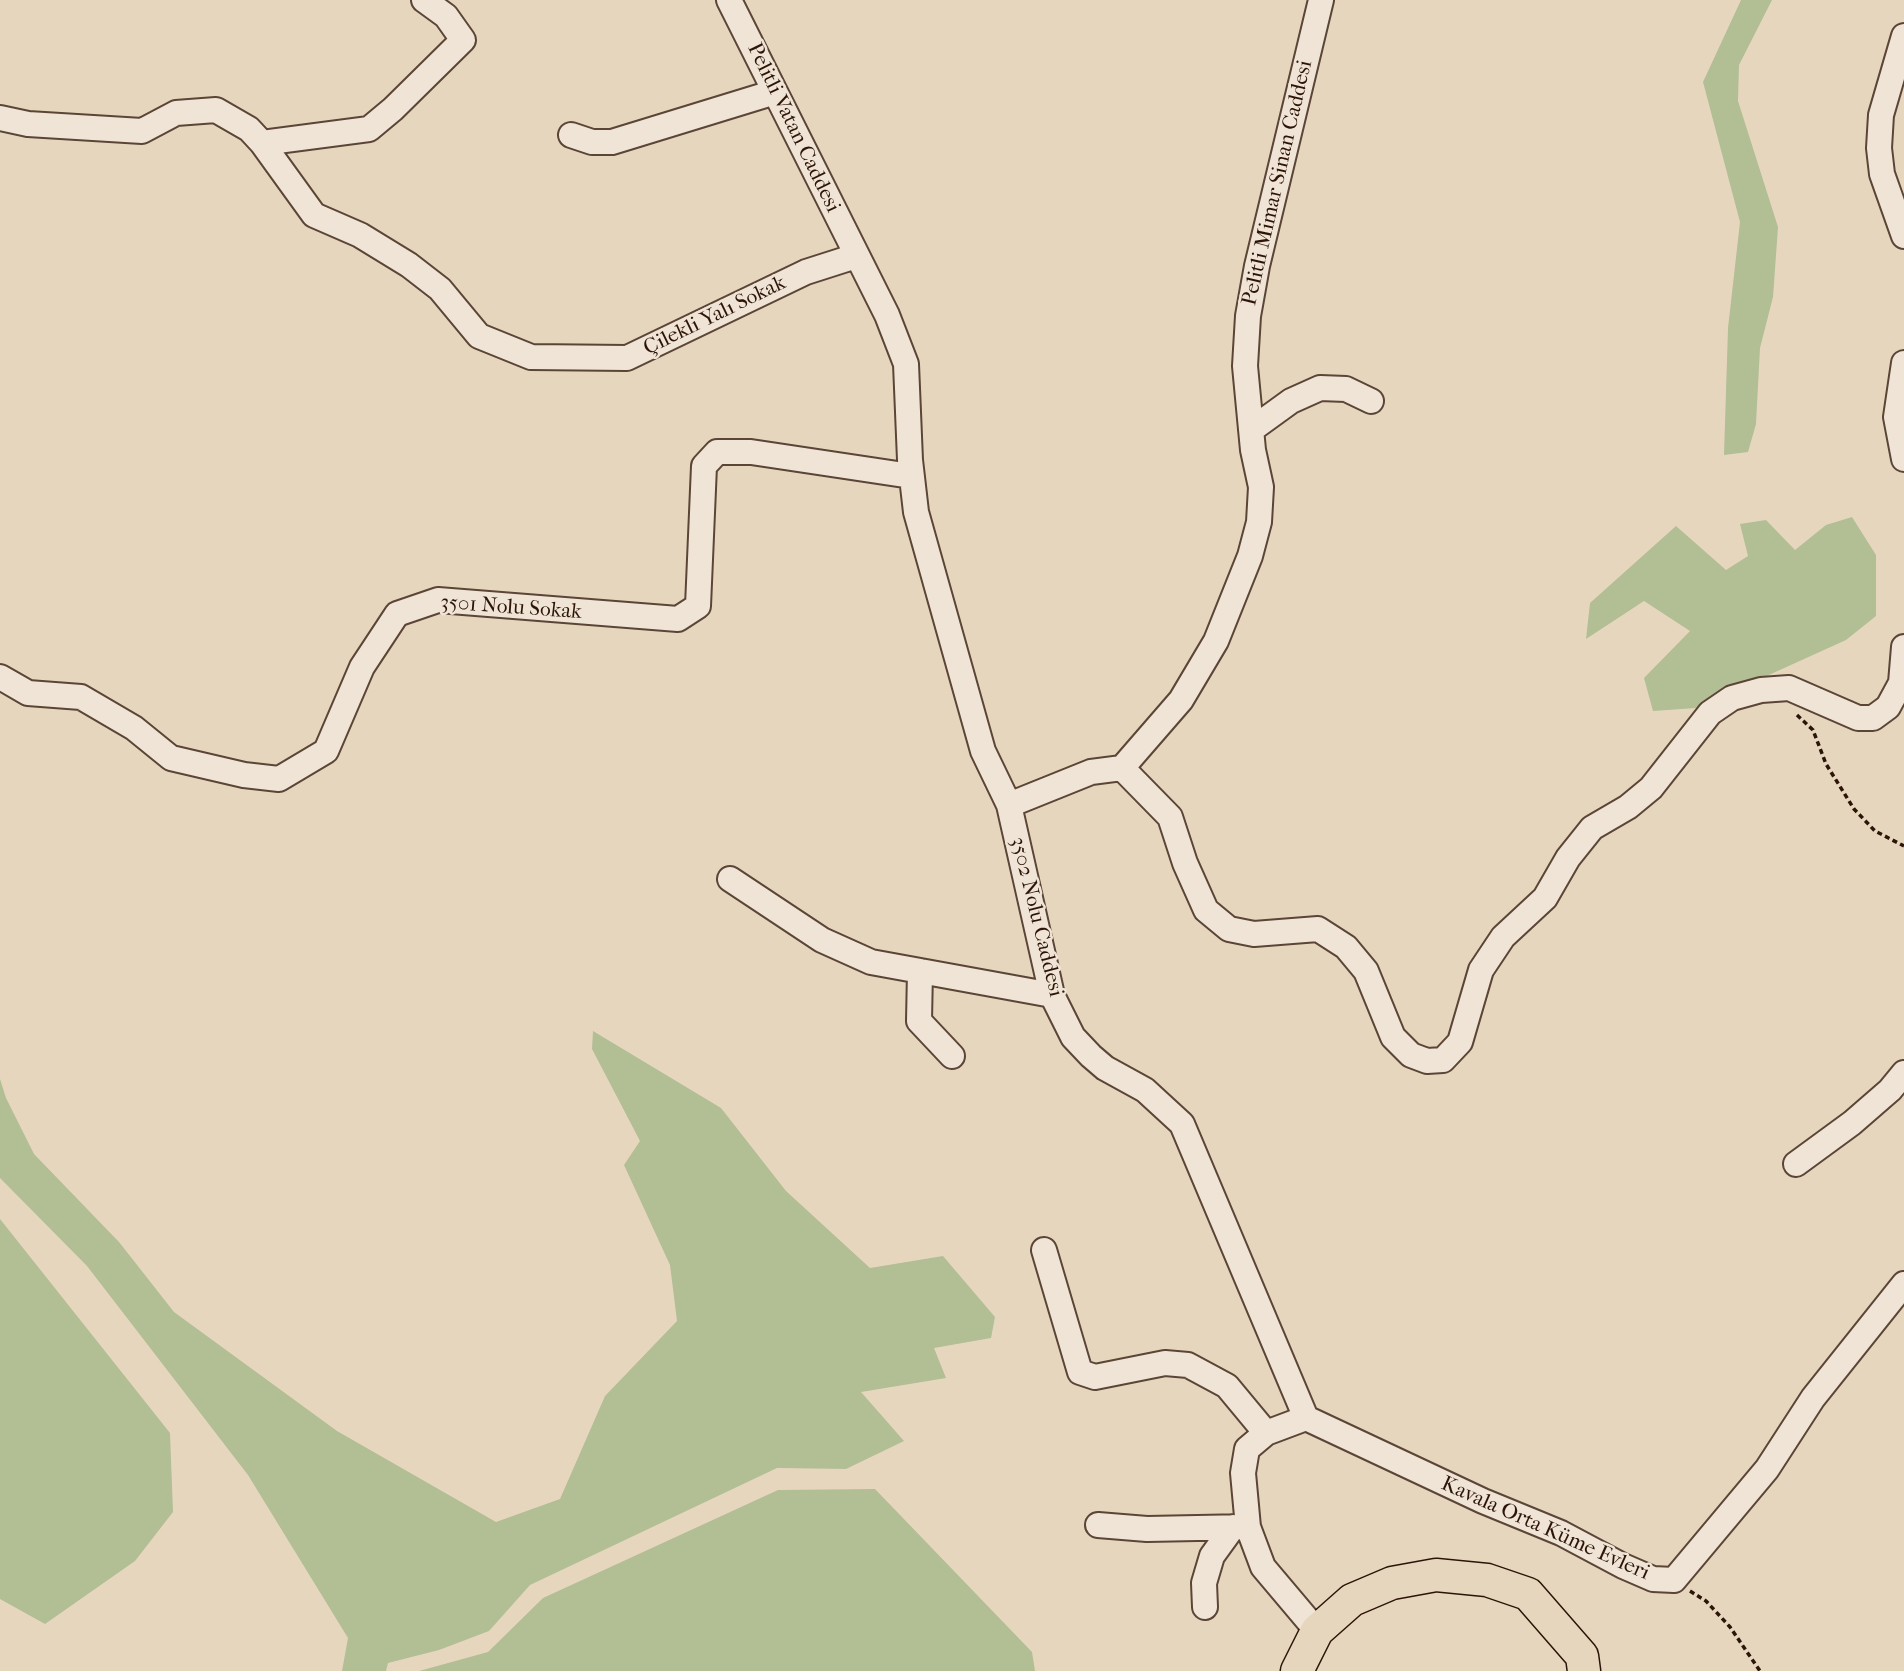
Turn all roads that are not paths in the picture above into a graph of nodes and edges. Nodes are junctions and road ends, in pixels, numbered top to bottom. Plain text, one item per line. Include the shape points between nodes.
1 (424, 0) edge
2 (729, 0) edge
3 (1321, 0) edge
4 (1904, 36) edge
5 (775, 92) junction
6 (0, 118) edge
7 (571, 135) dead end
8 (262, 143) junction
9 (1904, 236) edge
10 (856, 256) junction
11 (1904, 363) edge
12 (1371, 401) dead end
13 (1251, 430) junction
14 (1904, 459) edge
15 (911, 476) junction
16 (1904, 647) edge
17 (0, 677) edge
18 (1122, 768) junction
19 (1009, 805) junction
20 (730, 879) dead end
21 (920, 971) junction
22 (1052, 995) junction
23 (952, 1056) dead end
24 (1904, 1073) edge
25 (1796, 1164) dead end
26 (1044, 1250) dead end
27 (1904, 1284) edge
28 (1306, 1418) junction
29 (1266, 1433) junction
30 (1098, 1525) dead end
31 (1240, 1527) junction
32 (1205, 1607) dead end
33 (1317, 1631) junction
34 (1297, 1671) edge
35 (1584, 1671) edge

1 - 8 street via 446,16 463,40 393,109 369,129
2 - 5 street, Pelitli Vatan Caddesi
3 - 13 street, Pelitli Mimar Sinan Caddesi via 1248,316 1245,366
4 - 9 street via 1881,115 1879,148 1882,174
5 - 7 street via 612,142
5 - 10 street, Pelitli Vatan Caddesi
6 - 8 street, Çilekli Yalı Sokak via 142,131 176,113 216,110 249,129
8 - 10 street, Çilekli Yalı Sokak via 314,215 360,235 409,265 440,289 479,336 531,357 627,358 806,272
10 - 15 street, 3502 Nolu Caddesi via 906,364
11 - 14 street via 1896,416
12 - 13 street via 1346,389 1320,388 1291,401
13 - 18 street, Pelitli Mimar Sinan Caddesi via 1261,487 1259,522 1250,556 1216,641 1181,701
15 - 17 street, 3501 Nolu Sokak via 751,452 717,452 704,466 698,606 678,618 438,600 397,614 362,667 327,751 279,779 171,758 134,728 81,697 28,693
15 - 19 street, 3502 Nolu Caddesi via 924,546 972,714 992,774
16 - 18 street via 1901,684 1888,707 1873,718 1858,718 1789,688 1732,698 1710,713 1651,788 1592,828 1545,898 1503,937 1481,970 1460,1042 1443,1060 1410,1055 1393,1037 1366,971 1346,947 1318,929 1254,934 1229,929 1206,910 1170,817
18 - 19 street via 1091,772
19 - 22 street, 3502 Nolu Caddesi
20 - 21 street via 821,940 871,962
21 - 22 street
21 - 23 street via 919,1021
22 - 28 street, 3502 Nolu Caddesi via 1073,1037 1091,1056 1145,1090 1182,1124
24 - 25 street via 1852,1123
26 - 29 street via 1080,1372 1095,1377 1165,1363 1188,1365 1227,1386
27 - 28 street, Kavala Orta Küme Evleri via 1813,1398 1767,1469 1674,1580 1653,1579 1623,1566 1561,1533
28 - 29 street
29 - 31 street via 1247,1449
30 - 31 street
31 - 32 street via 1212,1556 1204,1583
31 - 33 street via 1263,1567
33 - 34 main road
33 - 35 main road via 1352,1600 1392,1583 1436,1574 1487,1580 1528,1594 1582,1656

